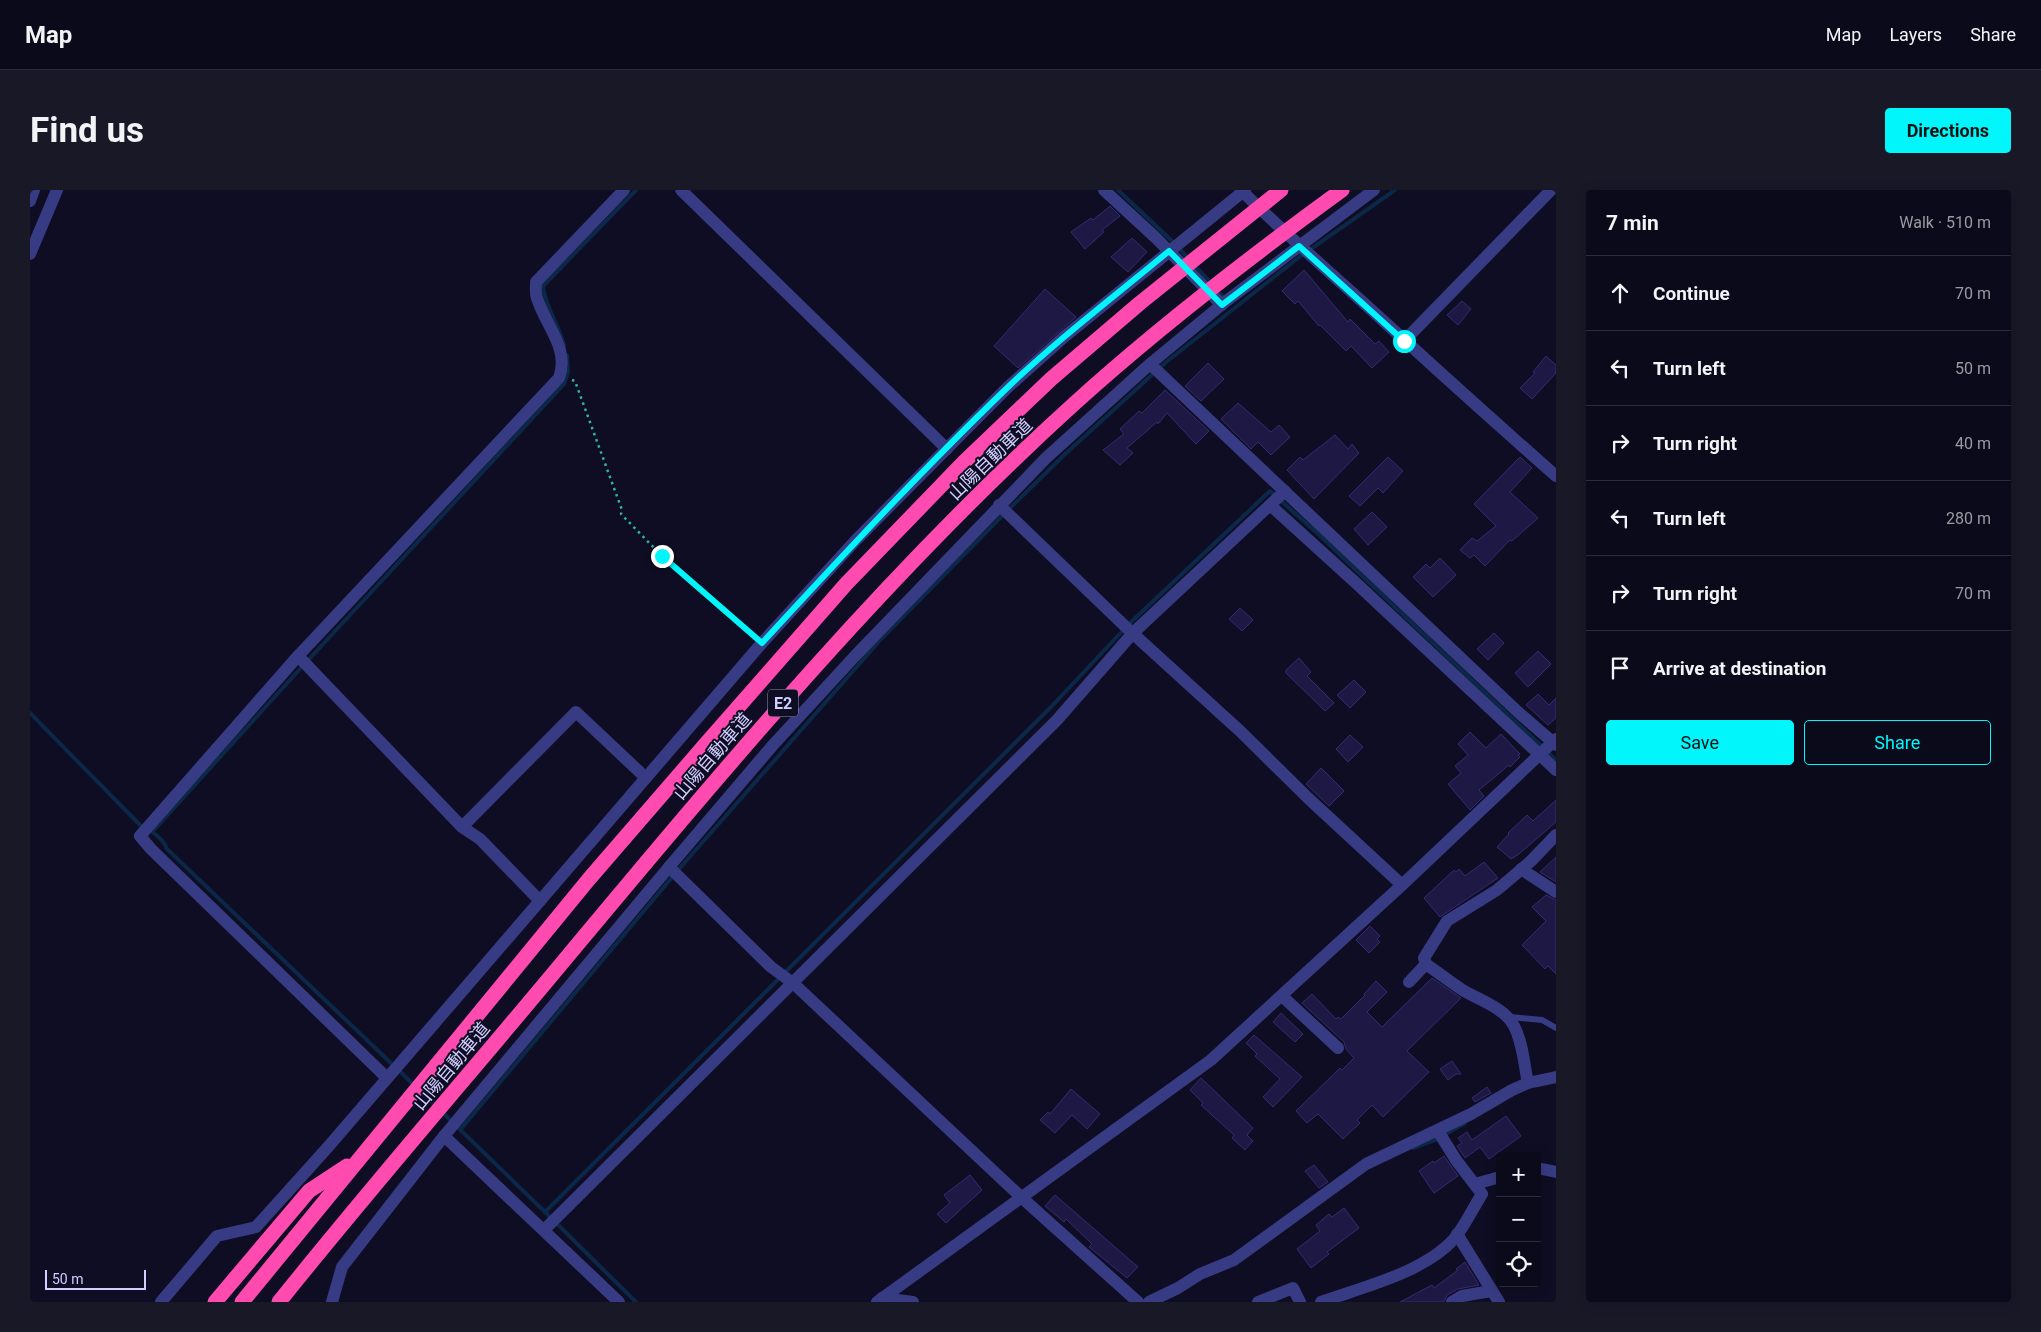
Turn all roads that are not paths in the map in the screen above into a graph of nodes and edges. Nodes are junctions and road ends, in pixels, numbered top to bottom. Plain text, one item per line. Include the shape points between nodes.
1 (34, 190) edge
2 (58, 190) edge
3 (624, 190) edge
4 (681, 190) edge
5 (1104, 190) edge
6 (1243, 190) edge
7 (1281, 190) edge
8 (1342, 190) edge
9 (1374, 190) edge
10 (1551, 190) edge
11 (30, 201) edge
12 (1174, 247) junction
13 (1304, 251) junction
14 (30, 254) edge
15 (1226, 302) junction
16 (1404, 341) junction
17 (1154, 368) junction
18 (947, 449) junction
19 (1556, 476) edge
20 (1277, 498) junction
21 (1004, 510) junction
22 (1128, 629) junction
23 (303, 661) junction
24 (1549, 747) edge
25 (1556, 770) edge
26 (646, 778) junction
27 (462, 827) junction
28 (1556, 835) edge
29 (1521, 869) junction
30 (673, 871) junction
31 (1402, 885) junction
32 (1556, 892) edge
33 (540, 901) junction
34 (1426, 964) junction
35 (787, 979) junction
36 (1409, 982) dead end
37 (1282, 996) junction
38 (1508, 1017) junction
39 (1556, 1028) edge
40 (1338, 1048) dead end
41 (389, 1075) junction
42 (1556, 1077) edge
43 (1528, 1083) junction
44 (447, 1133) junction
45 (1440, 1135) junction
46 (358, 1159) junction
47 (1541, 1169) edge
48 (1556, 1172) edge
49 (1496, 1178) edge
50 (1475, 1184) junction
51 (1021, 1197) junction
52 (551, 1224) junction
53 (1458, 1234) junction
54 (1491, 1291) junction
55 (879, 1300) edge
56 (161, 1302) edge
57 (215, 1302) edge
58 (242, 1302) edge
59 (280, 1302) edge
60 (332, 1302) edge
61 (619, 1302) edge
62 (912, 1302) edge
63 (1138, 1302) edge
64 (1150, 1302) edge
65 (1258, 1302) edge
66 (1300, 1302) edge
67 (1321, 1302) edge
68 (1452, 1302) edge
69 (1499, 1302) edge

1 - 11 street
2 - 14 street
3 - 23 street via 536,282 536,297 556,337 563,366 559,378
4 - 18 street
5 - 12 street
6 - 12 street
6 - 13 street
7 - 46 highway, 山陽自動車道 / E2 via 1051,379 964,462 846,584 590,879
8 - 59 highway, 山陽自動車道 / E2 via 1259,250 1074,403 984,489 858,619 722,773
9 - 13 street
10 - 16 street
12 - 15 street
12 - 18 street via 1029,369
13 - 15 street
13 - 16 street
15 - 17 street
16 - 19 street
17 - 20 street
17 - 21 street via 1046,458
18 - 26 street via 856,540
20 - 22 street
20 - 24 street via 1518,712
20 - 24 street via 1356,583
21 - 22 street
21 - 30 street via 855,656 773,746
22 - 31 street
22 - 35 street via 1057,720
23 - 27 street
23 - 41 street via 140,836
24 - 25 street
24 - 31 street
26 - 27 street via 576,712
26 - 33 street
27 - 33 street via 480,839
28 - 29 street
29 - 32 street
29 - 34 street via 1497,890 1447,921 1424,958
30 - 35 street
30 - 44 street
31 - 37 street
33 - 41 street
34 - 36 street
34 - 38 street
35 - 51 street
35 - 52 street
37 - 40 street
37 - 51 street via 1212,1060
38 - 39 lane via 1542,1020
38 - 43 street via 1518,1037
41 - 56 street via 256,1226 217,1236
42 - 43 street
43 - 45 street
44 - 52 street
44 - 60 street via 342,1267
45 - 50 street
45 - 64 street via 1366,1164 1234,1260 1200,1274
46 - 57 highway via 308,1191
46 - 58 highway, 山陽自動車道 / E2
47 - 48 street
49 - 50 street
50 - 53 street via 1482,1194
51 - 55 street
51 - 63 street
52 - 61 street
53 - 54 street
53 - 67 street via 1436,1255 1400,1274
54 - 68 street via 1462,1296
54 - 69 street
55 - 62 street
65 - 66 street via 1293,1288

